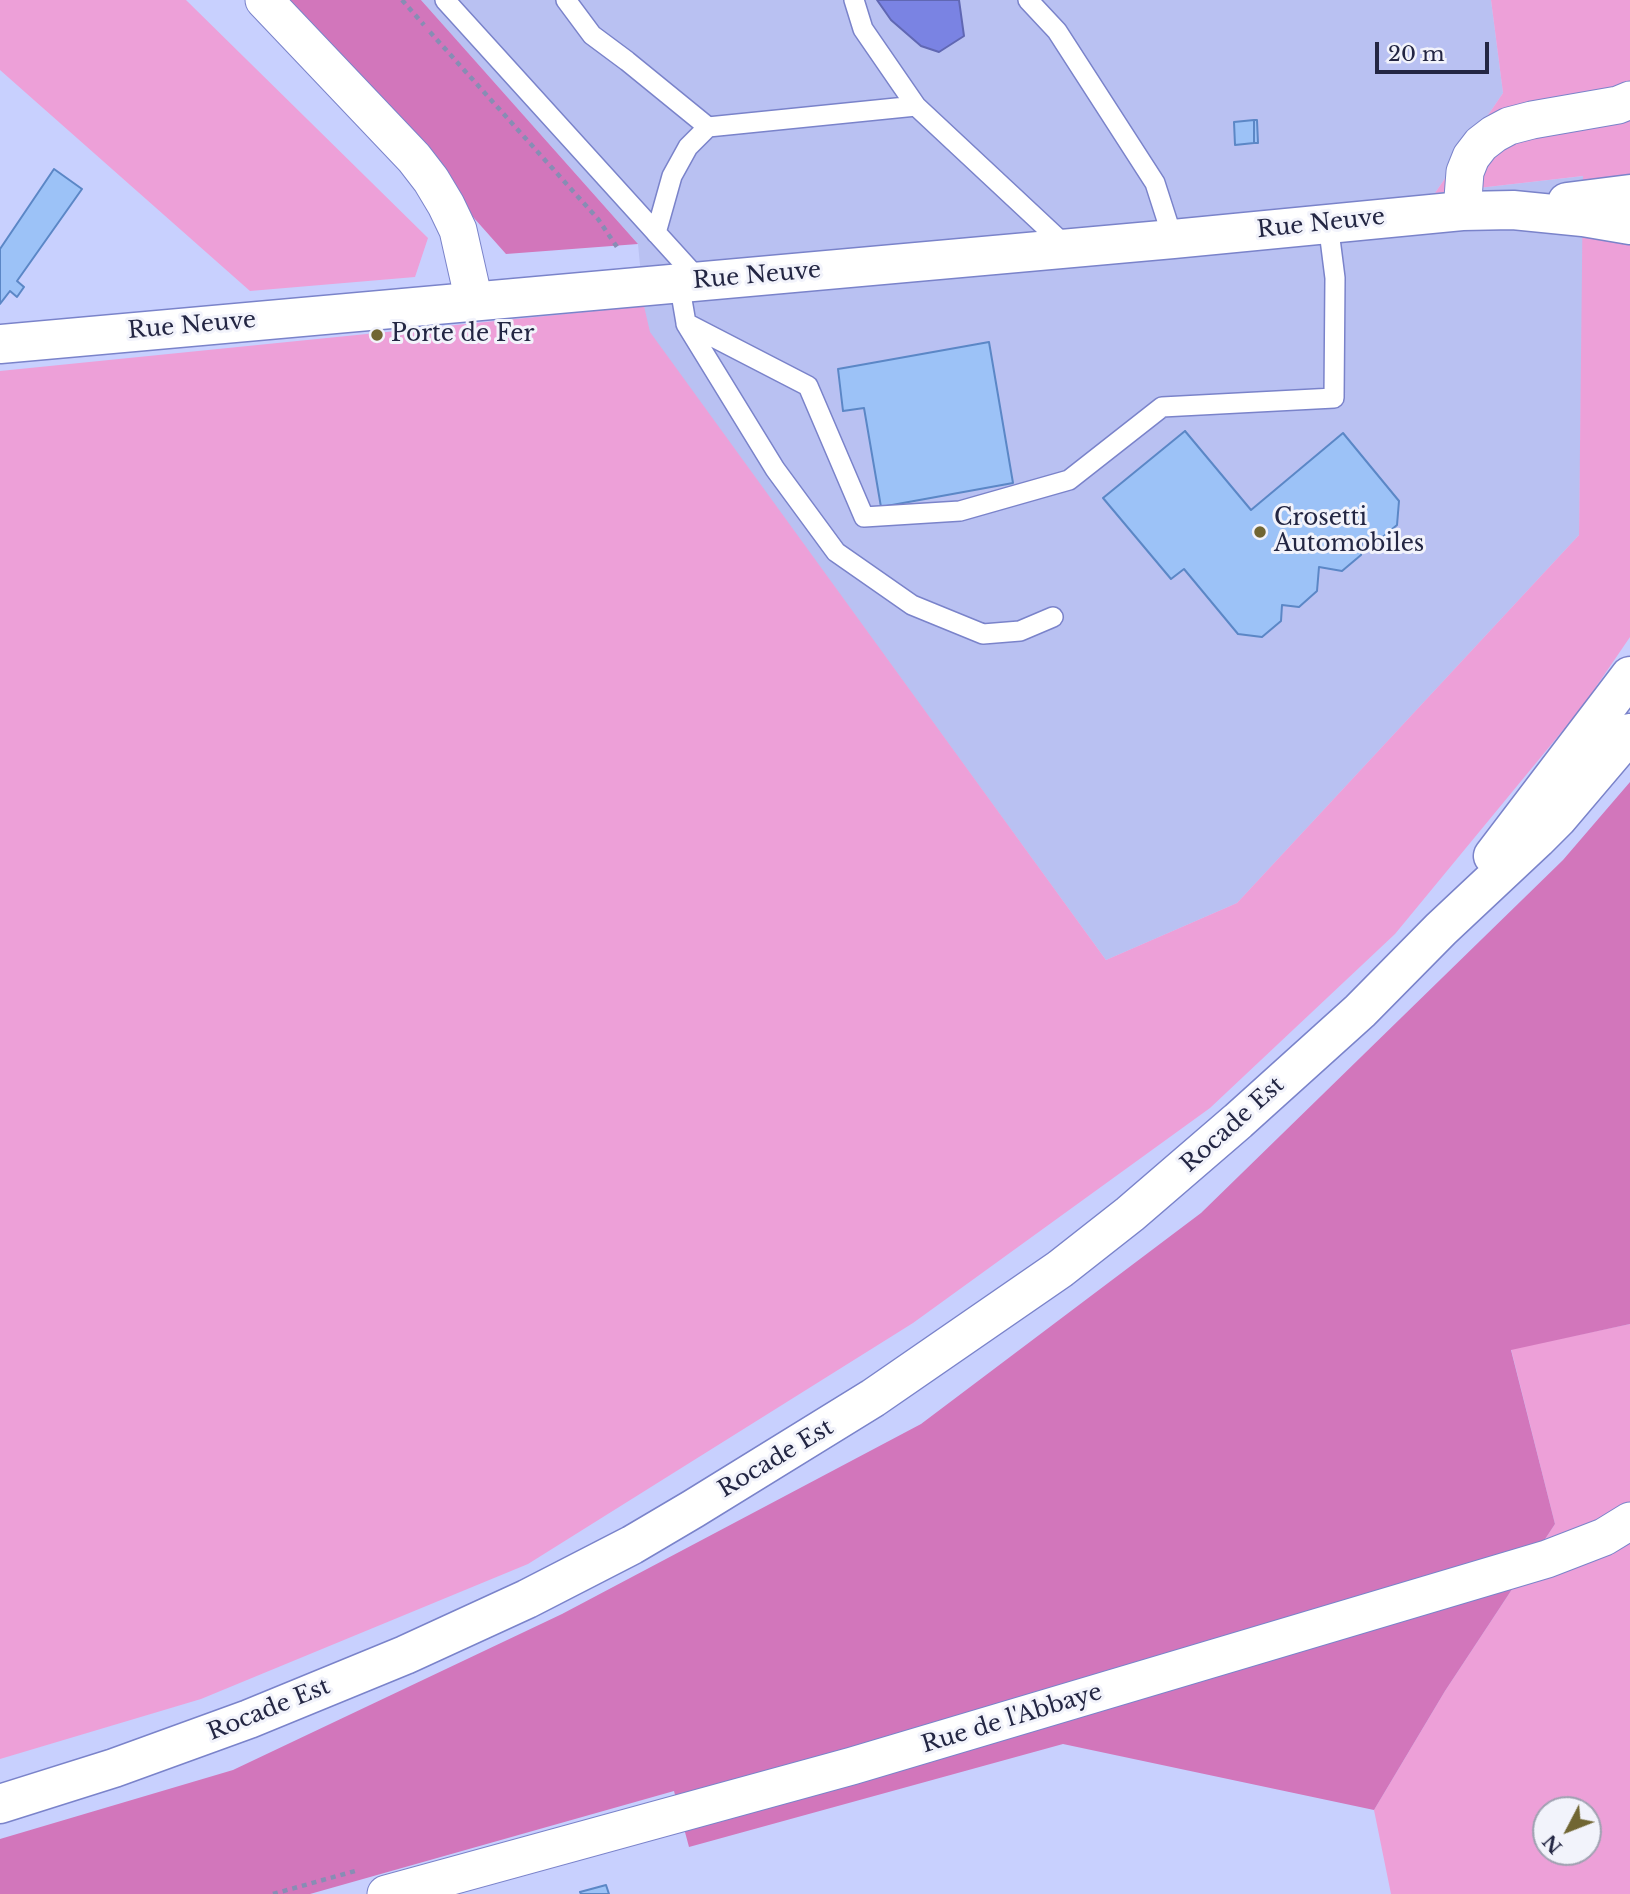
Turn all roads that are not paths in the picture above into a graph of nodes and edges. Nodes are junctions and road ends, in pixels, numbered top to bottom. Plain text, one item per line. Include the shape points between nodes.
1 (264, 0) edge
2 (445, 0) edge
3 (566, 0) edge
4 (854, 0) edge
5 (1033, 2) edge
6 (1630, 100) edge
7 (916, 106) junction
8 (708, 127) junction
9 (1630, 194) edge
10 (1513, 210) junction
11 (1462, 211) junction
12 (1328, 223) junction
13 (1630, 225) edge
14 (656, 233) junction
15 (1173, 239) junction
16 (1069, 248) junction
17 (673, 283) junction
18 (474, 302) junction
19 (685, 323) junction
20 (0, 344) edge
21 (1054, 617) dead end
22 (1630, 676) edge
23 (1630, 733) edge
24 (1441, 929) junction
25 (1630, 1521) edge
26 (0, 1804) edge
27 (386, 1894) edge

1 - 18 street via 431,180 458,230
2 - 14 lane
3 - 8 lane via 592,35
4 - 7 lane via 863,29
5 - 15 lane via 1057,31 1154,183
6 - 11 street via 1532,120 1494,134 1471,157
7 - 8 lane
7 - 16 lane
8 - 14 lane via 688,147 672,176
9 - 10 main road, Rue Neuve
10 - 11 main road, Rue Neuve
10 - 13 main road, Rue Neuve
11 - 12 main road, Rue Neuve
12 - 15 main road, Rue Neuve
12 - 19 lane via 1335,278 1334,398 1162,407 1069,480 960,511 864,517 808,386
14 - 17 lane
15 - 16 main road, Rue Neuve
16 - 17 main road, Rue Neuve
17 - 18 main road, Rue Neuve
17 - 19 lane
18 - 20 main road, Rue Neuve
19 - 21 lane via 775,469 836,552 912,605 983,634 1020,631
22 - 24 main road
23 - 24 main road via 1558,818
24 - 26 main road, Rocade Est via 1325,1044 1130,1214 989,1320 768,1465 621,1550 405,1655 183,1744
25 - 27 street, Rue de l'Abbaye via 1576,1550 1534,1563 852,1766

